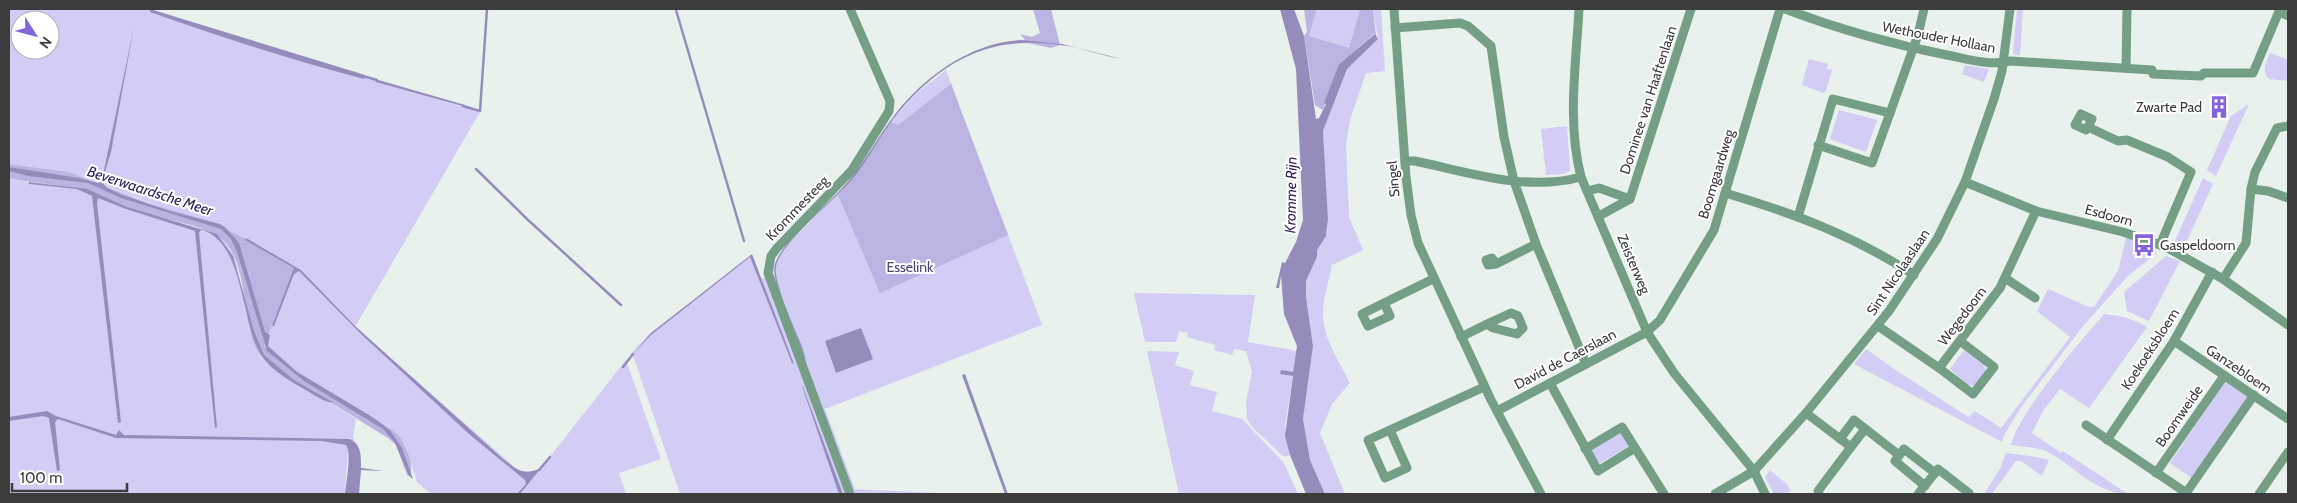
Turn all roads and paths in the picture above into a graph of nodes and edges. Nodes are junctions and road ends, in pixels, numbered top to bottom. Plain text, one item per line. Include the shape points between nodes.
1 (850, 9) edge
2 (1394, 9) edge
3 (1579, 9) edge
4 (1691, 9) edge
5 (1780, 9) edge
6 (1785, 9) edge
7 (1924, 9) edge
8 (2010, 9) edge
9 (2127, 9) edge
10 (2279, 11) edge
11 (2288, 16) edge
12 (1395, 28) junction
13 (1913, 48) junction
14 (2003, 62) junction
15 (2126, 68) junction
16 (1890, 113) junction
17 (2288, 126) edge
18 (2088, 127) dead end
19 (1818, 145) junction
20 (1405, 161) junction
21 (1581, 177) junction
22 (1514, 181) junction
23 (1964, 182) junction
24 (2251, 189) junction
25 (1587, 191) junction
26 (1725, 193) junction
27 (2288, 198) edge
28 (1630, 199) junction
29 (2036, 211) junction
30 (1599, 216) junction
31 (1798, 217) junction
32 (1536, 244) junction
33 (2160, 245) junction
34 (1496, 264) dead end
35 (2212, 272) junction
36 (1914, 275) junction
37 (2005, 278) junction
38 (1433, 279) junction
39 (2223, 279) junction
40 (2035, 298) dead end
41 (1384, 303) dead end
42 (2287, 321) edge
43 (1487, 324) dead end
44 (1878, 326) junction
45 (1647, 332) junction
46 (1461, 337) junction
47 (1960, 341) junction
48 (2174, 341) junction
49 (1586, 364) junction
50 (1939, 368) junction
51 (2224, 376) junction
52 (1550, 383) junction
53 (1484, 387) junction
54 (2254, 396) junction
55 (1496, 411) junction
56 (1806, 413) junction
57 (2288, 419) edge
58 (2086, 425) dead end
59 (1865, 428) junction
60 (1390, 430) junction
61 (1840, 439) junction
62 (2107, 440) junction
63 (1851, 447) junction
64 (1635, 448) junction
65 (1586, 449) junction
66 (2288, 452) edge
67 (1899, 455) junction
68 (1754, 471) junction
69 (1935, 473) junction
70 (2156, 473) junction
71 (1925, 486) junction
72 (1537, 493) edge
73 (1969, 493) edge
74 (850, 494) edge
75 (1664, 494) edge
76 (1715, 494) edge
77 (1765, 494) edge
78 (1820, 494) edge
79 (1918, 494) edge
80 (2187, 494) edge
81 (2259, 494) edge

1 - 74 street, Krommesteeg via 890,102 889,111 852,170 771,256 768,274
2 - 12 street, Singel
3 - 21 street, Zeisterweg via 1573,118
4 - 28 street, Dominee van Haaftenlaan
5 - 26 street, Boomgaardweg
6 - 13 street, Wethouder Hollaan
7 - 13 street
8 - 14 street, Sint Nicolaaslaan
9 - 15 street
10 - 11 street
10 - 15 street, Wethouder Hollaan via 2252,73 2204,73 2201,76 2153,74 2152,70
12 - 20 street, Singel
12 - 22 street via 1460,23 1491,46
13 - 14 street, Wethouder Hollaan via 1992,64
13 - 16 street
14 - 15 street, Wethouder Hollaan
14 - 23 street, Sint Nicolaaslaan via 1994,99
16 - 19 street via 1833,99
16 - 19 street via 1872,163
17 - 24 street via 2277,128 2255,172
18 - 33 street via 2118,141 2127,140 2168,157 2191,172
19 - 31 street
20 - 22 street
20 - 38 street, Singel via 1414,227
21 - 22 street via 1542,182
21 - 25 street, Zeisterweg
22 - 32 street
23 - 29 street, Esdoorn
23 - 36 street, Sint Nicolaaslaan via 1937,239
24 - 27 street
24 - 39 street via 2246,243
25 - 28 street via 1599,188
25 - 30 street, Zeisterweg
26 - 31 street
26 - 45 street, Boomgaardweg via 1710,239 1660,320
28 - 30 street
29 - 33 street, Esdoorn
29 - 37 street, Wegedoorn
30 - 45 street, Zeisterweg
31 - 36 street via 1865,245
32 - 34 street
32 - 49 street
33 - 35 street, Esdoorn
35 - 39 street, Esdoorn
35 - 48 street, Koekoeksbloem
36 - 44 street, Sint Nicolaaslaan
37 - 40 street
37 - 47 street, Wegedoorn
38 - 41 street
38 - 46 street, Singel
39 - 42 street, Esdoorn
43 - 46 street
44 - 50 street
44 - 56 street, Sint Nicolaaslaan
45 - 49 street, David de Caerslaan
45 - 68 street, Zeisterweg via 1674,373
46 - 53 street, Singel
47 - 50 street, Wegedoorn
47 - 50 street via 1994,367 1973,394
48 - 51 street, Ganzebloem
48 - 62 street, Koekoeksbloem
49 - 52 street, David de Caerslaan
51 - 54 street, Ganzebloem
51 - 70 street, Boomweide
52 - 55 street, David de Caerslaan
52 - 65 street
53 - 55 street, Singel
53 - 60 street
54 - 57 street, Ganzebloem
54 - 80 street
55 - 72 street, Singel
56 - 61 street
56 - 68 street, Sint Nicolaaslaan
58 - 62 street
59 - 61 street via 1854,420
59 - 63 street
59 - 67 street
60 - 60 street via 1368,440 1385,478 1406,468
61 - 63 street
62 - 70 street
63 - 78 street via 1818,491
64 - 65 street via 1622,427
64 - 65 street via 1598,471
64 - 75 street
66 - 81 street
67 - 69 street via 1904,449
67 - 71 street via 1895,461
68 - 76 street, Sint Nicolaaslaan
68 - 77 street, Zeisterweg
69 - 71 street
69 - 73 street via 1938,469
70 - 80 street
71 - 79 street

